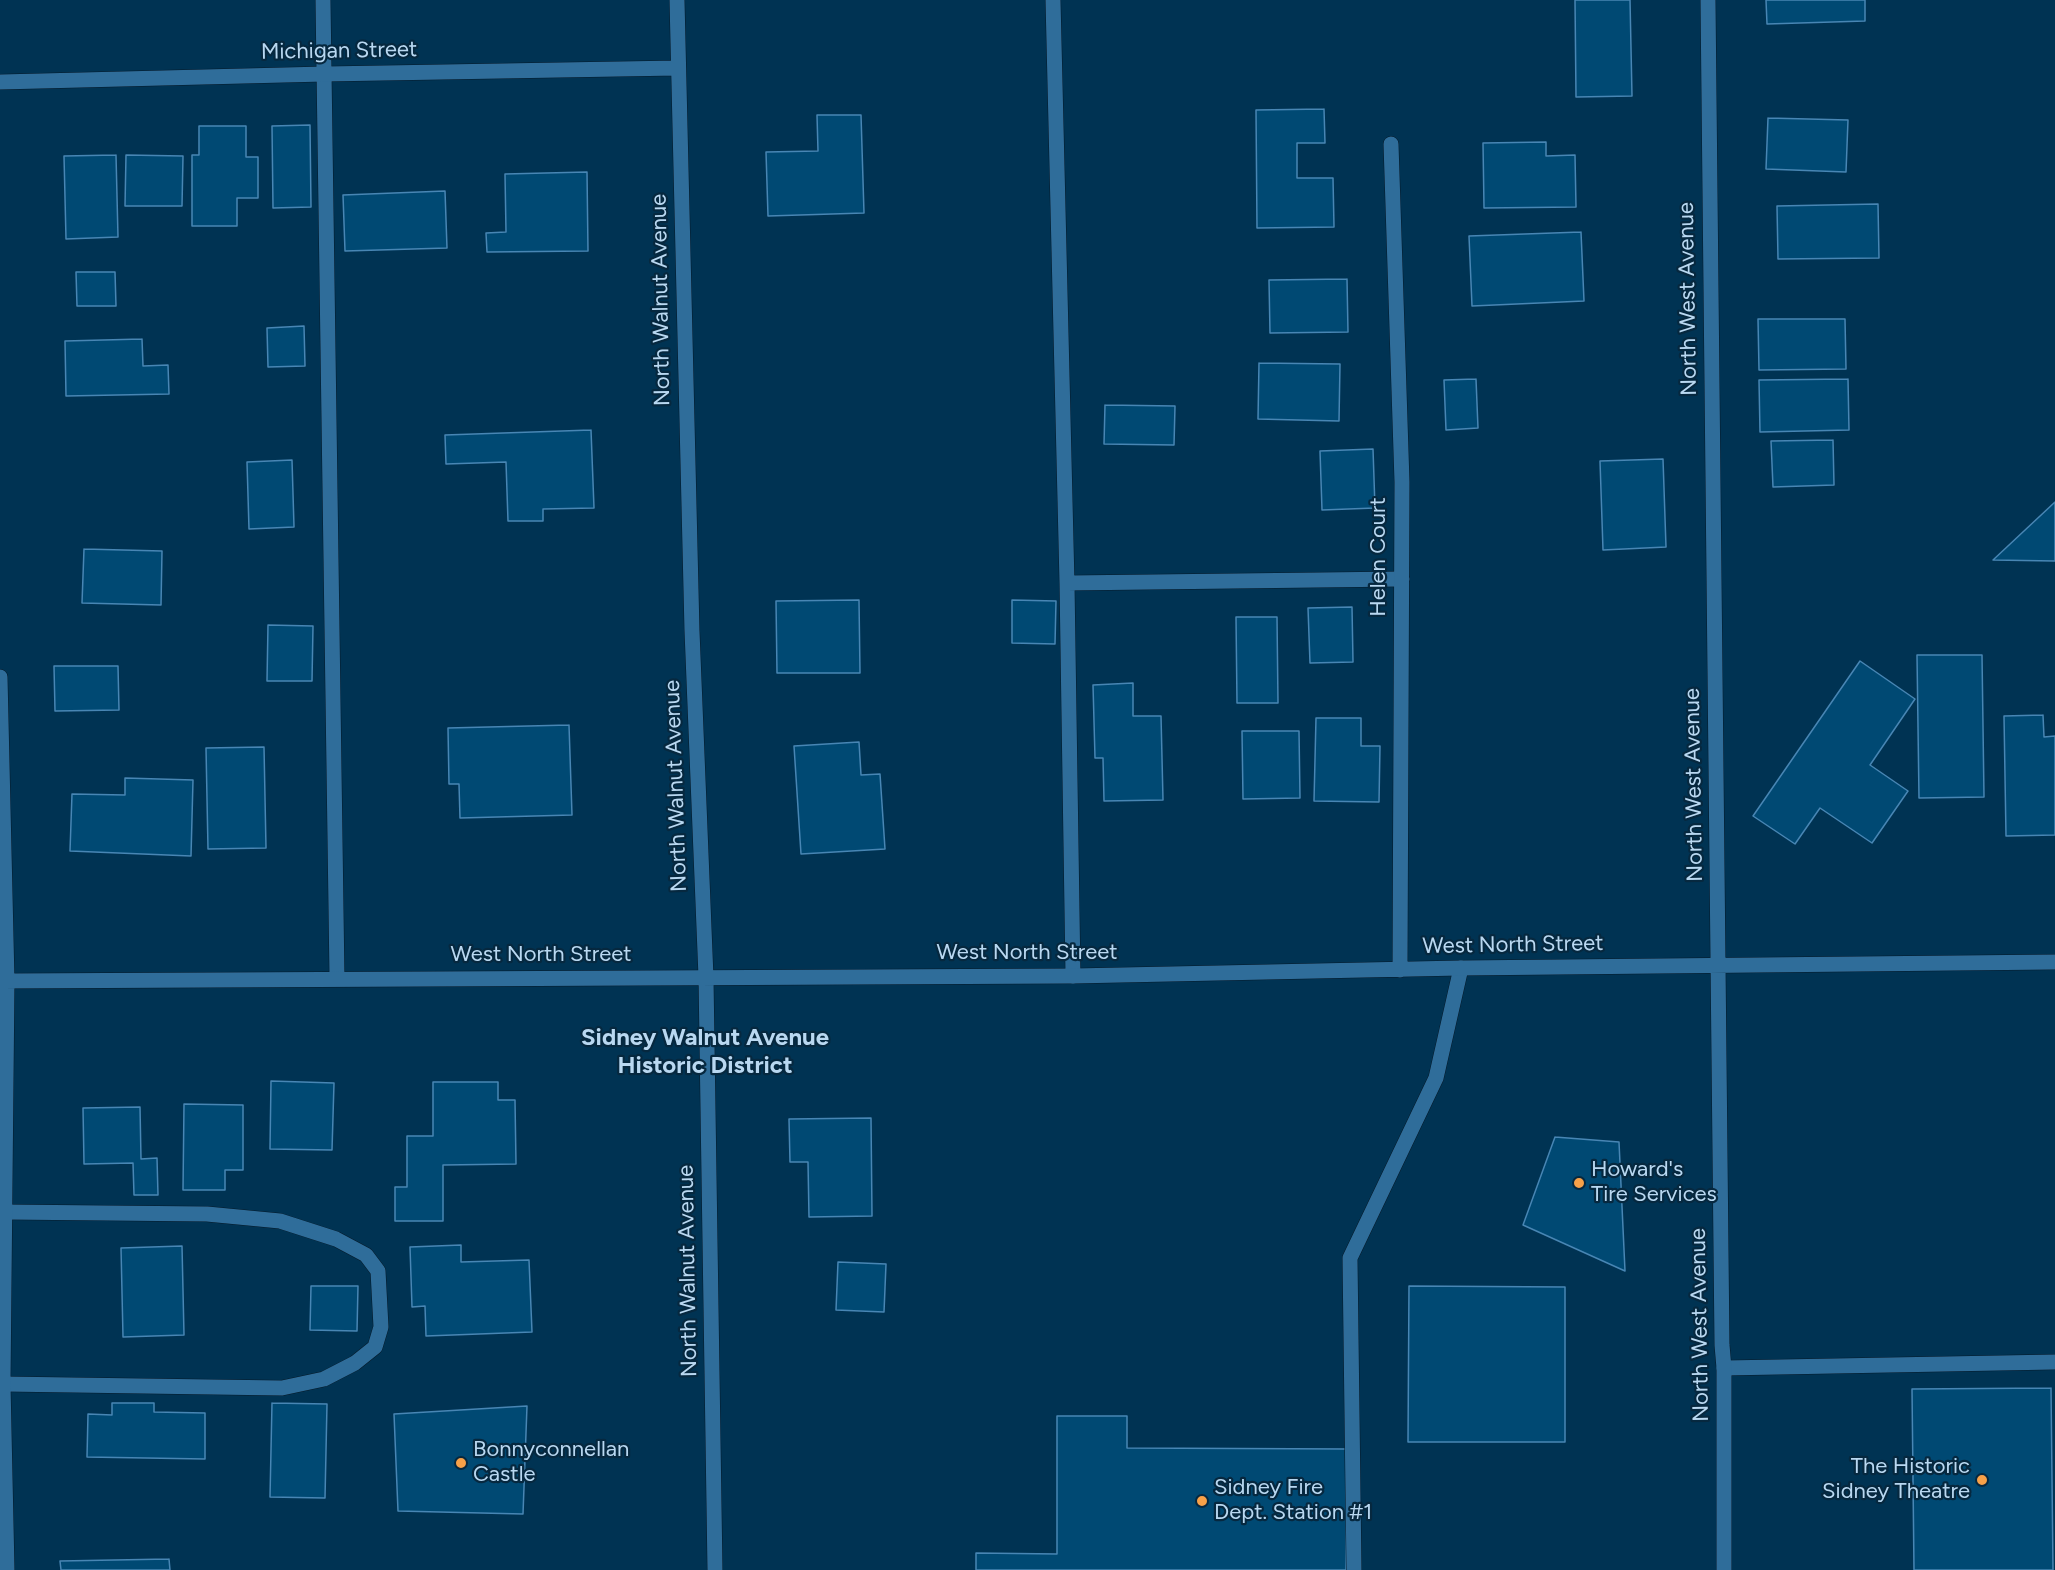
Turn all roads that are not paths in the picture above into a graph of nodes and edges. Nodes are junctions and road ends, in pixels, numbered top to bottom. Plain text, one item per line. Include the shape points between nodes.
1 (323, 0) edge
2 (677, 0) edge
3 (1053, 0) edge
4 (1708, 0) edge
5 (678, 68) junction
6 (325, 74) junction
7 (0, 82) edge
8 (1391, 144) dead end
9 (1402, 579) junction
10 (1067, 583) junction
11 (0, 677) edge
12 (2055, 962) edge
13 (1719, 965) junction
14 (1461, 968) junction
15 (1400, 970) junction
16 (1073, 976) junction
17 (705, 977) junction
18 (337, 978) junction
19 (4, 981) edge
20 (4, 1212) junction
21 (2055, 1362) edge
22 (1724, 1368) junction
23 (3, 1384) junction
24 (7, 1570) edge
25 (715, 1570) edge
26 (1354, 1570) edge
27 (1724, 1570) edge

1 - 6 street
2 - 5 street, North Walnut Avenue
3 - 10 street
4 - 13 street, North West Avenue
5 - 6 street, Michigan Street
5 - 17 street, North Walnut Avenue
6 - 7 street, Michigan Street
6 - 18 street
8 - 9 street, Helen Court
9 - 10 street
9 - 15 street, Helen Court
10 - 16 street
11 - 19 street
12 - 13 street, West North Street
13 - 14 street, West North Street
13 - 22 street, North West Avenue
14 - 15 street, West North Street
14 - 26 street via 1436,1078 1350,1258
15 - 16 street, West North Street
16 - 17 street, West North Street
17 - 18 street, West North Street
17 - 25 street, North Walnut Avenue
18 - 19 street, West North Street
19 - 20 street
20 - 23 street
20 - 23 street via 207,1214 280,1221 336,1239 366,1255 378,1271 381,1327 375,1347 355,1363 324,1379 282,1388
21 - 22 street
22 - 27 street, North West Avenue
23 - 24 street

